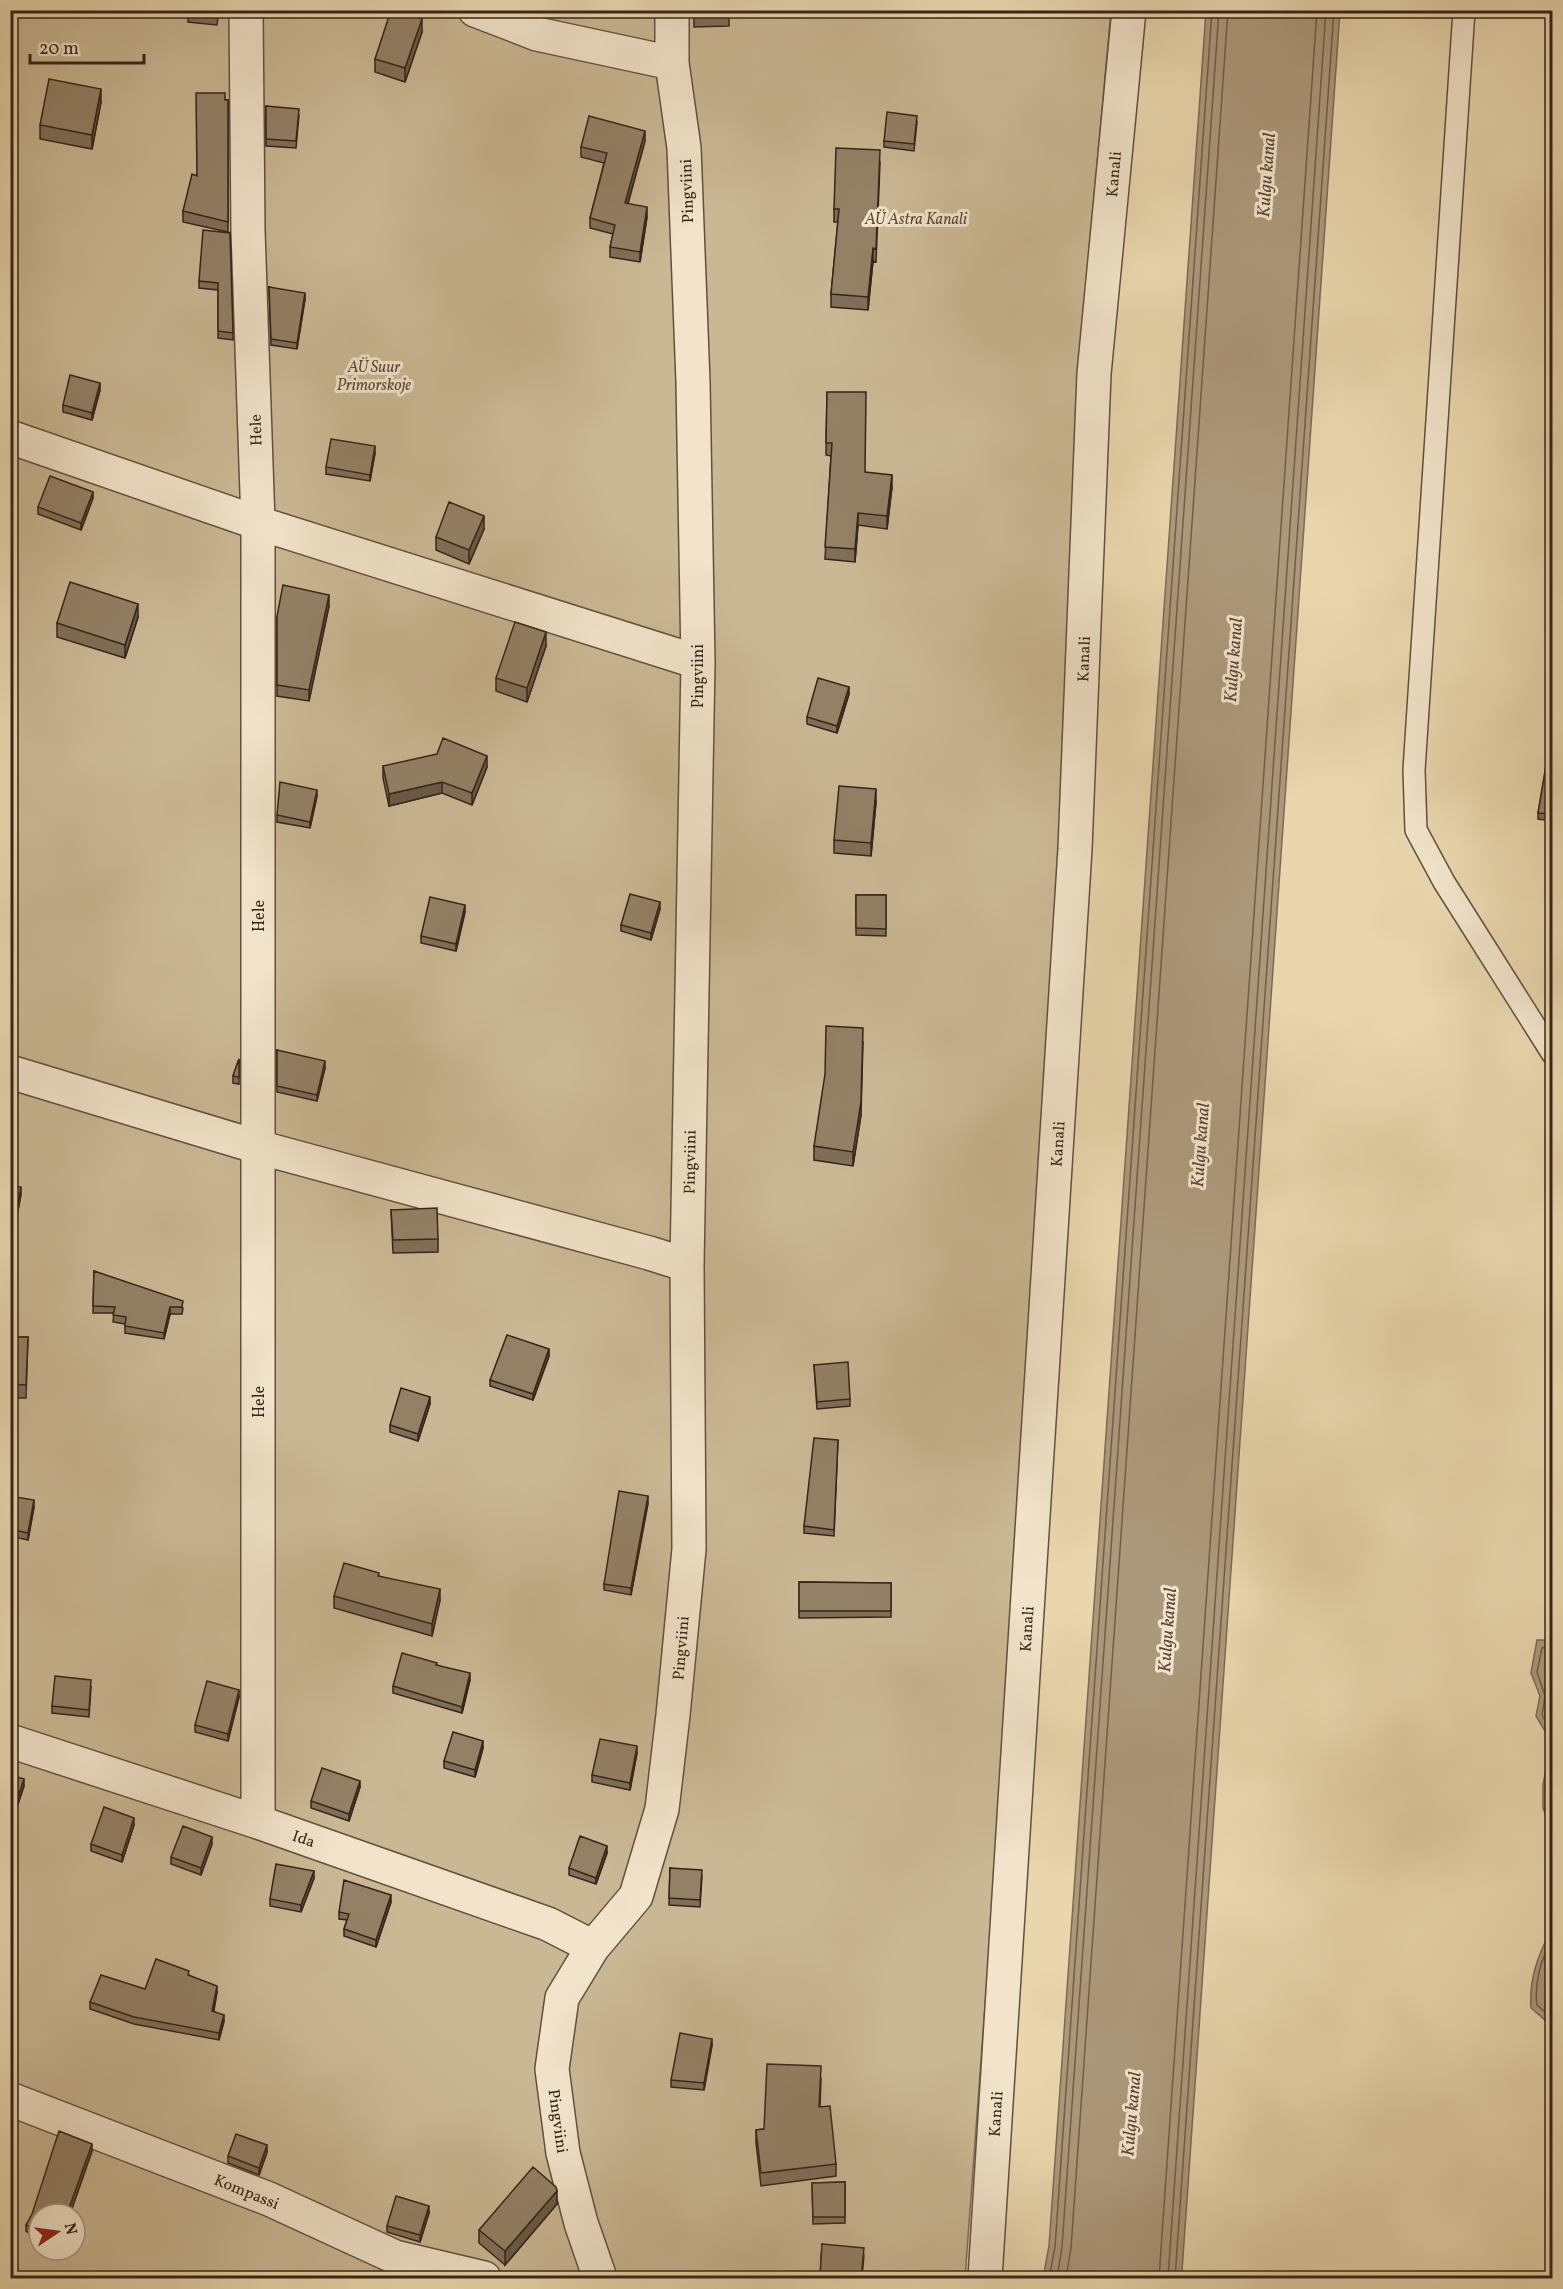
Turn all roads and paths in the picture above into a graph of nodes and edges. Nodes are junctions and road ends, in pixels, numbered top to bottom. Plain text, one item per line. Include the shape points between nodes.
1 (246, 10) edge
2 (475, 10) edge
3 (672, 10) edge
4 (1129, 10) edge
5 (1464, 10) edge
6 (672, 63) junction
7 (10, 437) edge
8 (258, 523) junction
9 (698, 662) junction
10 (1552, 1053) edge
11 (10, 1072) edge
12 (258, 1147) junction
13 (687, 1265) junction
14 (10, 1741) edge
15 (258, 1822) junction
16 (593, 1947) junction
17 (10, 2099) edge
18 (484, 2278) edge
19 (597, 2278) edge
20 (985, 2278) edge

1 - 8 street, Hele via 248,231
2 - 6 street via 537,34
3 - 6 street, Pingviini
4 - 20 street, Kanali via 1094,374 1075,849
5 - 10 lane via 1414,770 1416,830 1444,882
6 - 9 street, Pingviini via 684,148
7 - 8 street
8 - 9 street
8 - 12 street, Hele
9 - 13 street, Pingviini
11 - 12 street
12 - 13 street
12 - 15 street, Hele
13 - 16 street, Pingviini via 689,1549 662,1809 636,1896
14 - 15 street, Ida
15 - 16 street, Ida via 548,1924
16 - 19 street, Pingviini via 562,1998 552,2069 563,2153
17 - 18 street, Kompassi via 269,2199 395,2258

